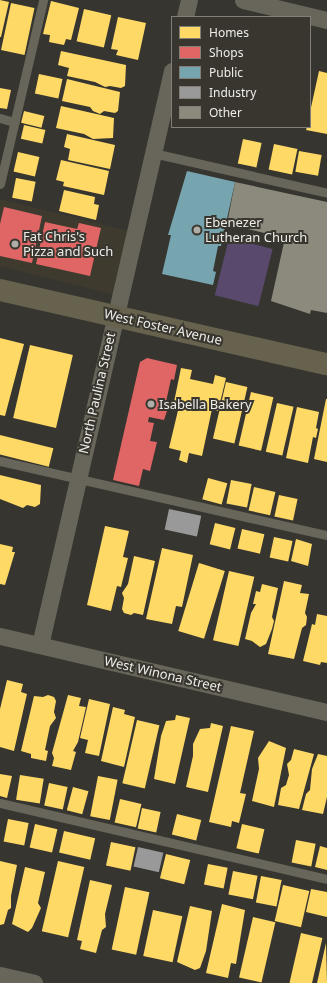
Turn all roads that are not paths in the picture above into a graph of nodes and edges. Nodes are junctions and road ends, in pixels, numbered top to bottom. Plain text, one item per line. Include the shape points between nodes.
1 (43, 0) edge
2 (189, 0) edge
3 (243, 0) edge
4 (185, 16) edge
5 (310, 16) edge
6 (311, 16) edge
7 (327, 20) edge
8 (171, 75) edge
9 (0, 118) edge
10 (14, 122) junction
11 (153, 153) junction
12 (0, 184) edge
13 (327, 192) edge
14 (0, 290) edge
15 (115, 316) junction
16 (327, 364) edge
17 (0, 461) edge
18 (78, 478) junction
19 (327, 535) edge
20 (0, 636) edge
21 (40, 645) junction
22 (327, 712) edge
23 (0, 803) edge
24 (327, 879) edge
25 (0, 975) edge
26 (34, 983) edge

1 - 10 lane
2 - 4 street
3 - 5 street
6 - 7 street
8 - 11 street, North Paulina Street
9 - 10 lane
10 - 12 lane
11 - 13 lane
11 - 15 street, North Paulina Street
14 - 15 main road, West Foster Avenue
15 - 16 main road, West Foster Avenue
15 - 18 street, North Paulina Street
17 - 18 lane
18 - 19 lane
18 - 21 street, North Paulina Street
20 - 21 street, West Winona Street
21 - 22 street, West Winona Street
23 - 24 lane
25 - 26 street

